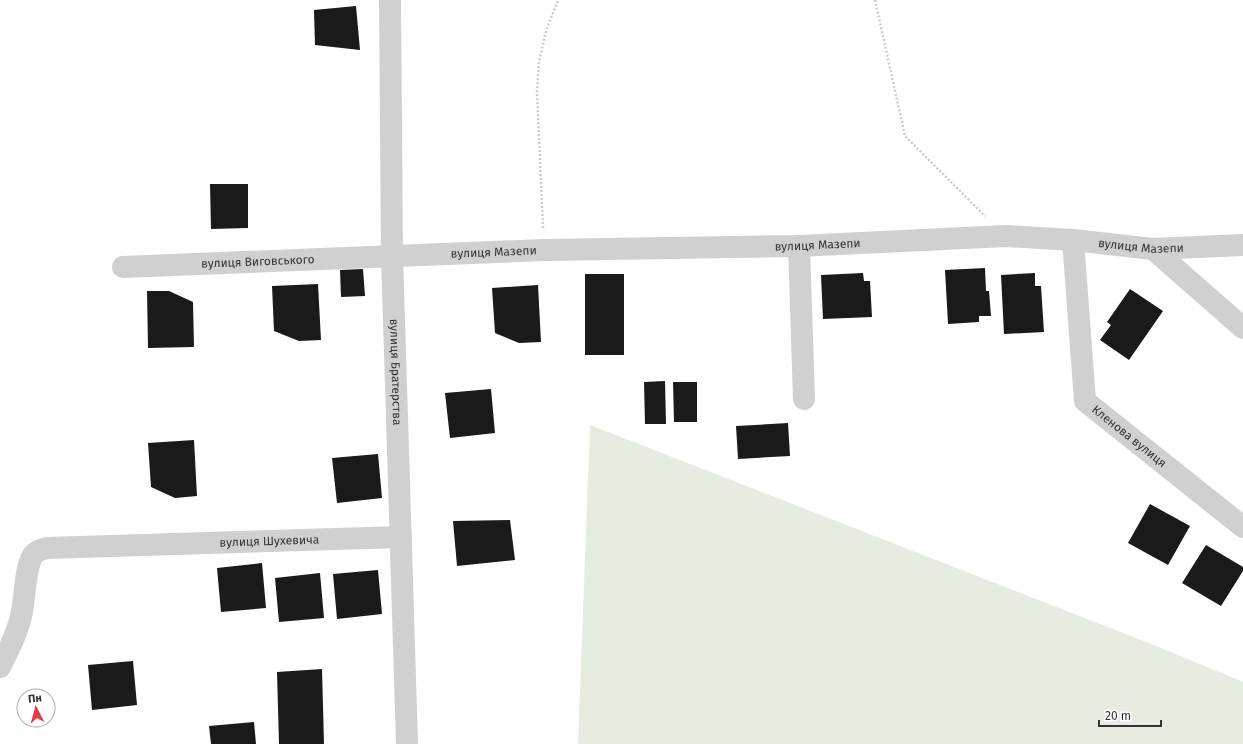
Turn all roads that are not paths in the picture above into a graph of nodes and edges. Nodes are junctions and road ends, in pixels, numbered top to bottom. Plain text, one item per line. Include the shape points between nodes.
1 (390, 0) edge
2 (1072, 240) junction
3 (1243, 245) edge
4 (799, 246) junction
5 (1153, 249) junction
6 (392, 255) junction
7 (123, 267) dead end
8 (1243, 328) edge
9 (804, 400) dead end
10 (1243, 528) edge
11 (401, 537) junction
12 (0, 667) edge
13 (407, 744) edge

1 - 6 street, вулиця Братерства
2 - 4 street, вулиця Мазепи via 1006,236
2 - 5 street, вулиця Мазепи
2 - 10 street, Кленова вулиця via 1085,401
3 - 5 street, вулиця Мазепи
4 - 6 street, вулиця Мазепи
4 - 9 street
5 - 8 street
6 - 7 street, вулиця Виговського
6 - 11 street, вулиця Братерства
11 - 12 street, вулиця Шухевича via 39,550 32,556 29,564 22,613 14,641
11 - 13 street, вулиця Братерства

